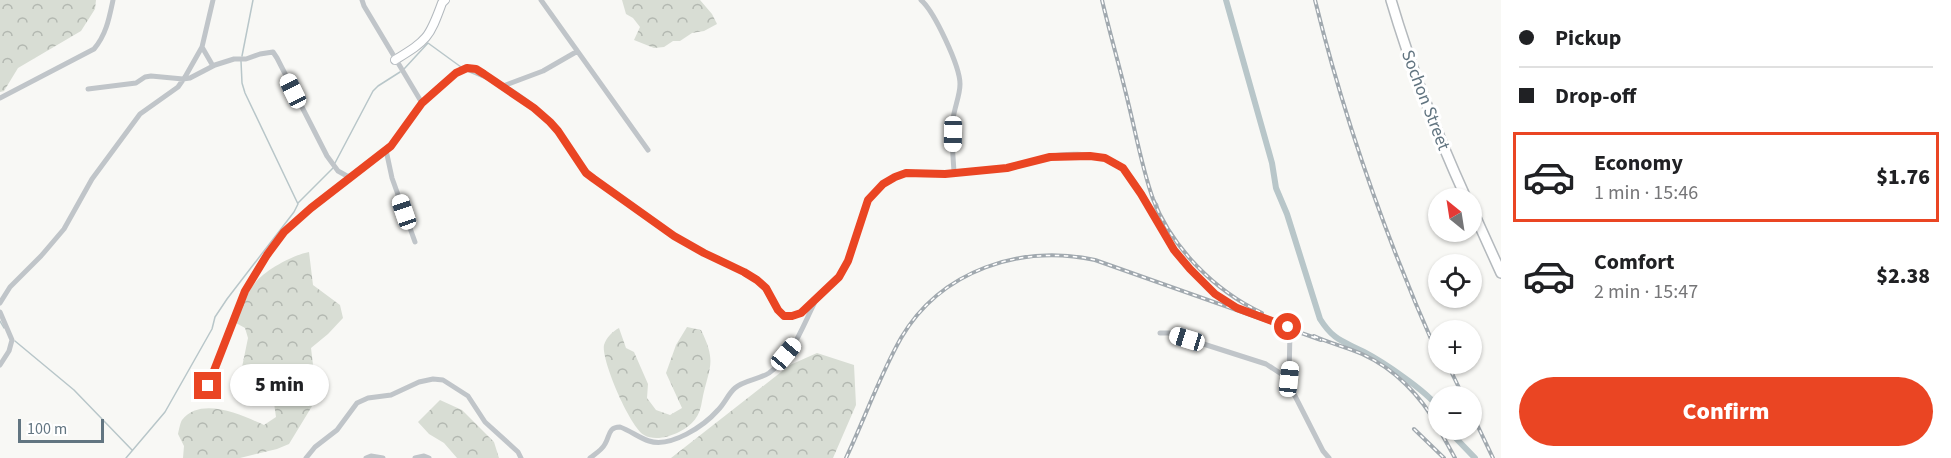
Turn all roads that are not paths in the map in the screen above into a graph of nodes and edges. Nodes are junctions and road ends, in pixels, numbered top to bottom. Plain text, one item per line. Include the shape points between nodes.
1 (112, 0) edge
2 (213, 0) edge
3 (362, 0) edge
4 (445, 0) edge
5 (541, 0) edge
6 (921, 0) edge
7 (1392, 0) edge
8 (202, 47) junction
9 (576, 52) junction
10 (395, 60) junction
11 (213, 66) junction
12 (183, 80) junction
13 (503, 86) junction
14 (88, 89) dead end
15 (0, 98) edge
16 (422, 103) junction
17 (386, 150) junction
18 (648, 150) dead end
19 (954, 172) junction
20 (352, 176) junction
21 (1462, 188) edge
22 (1156, 205) dead end
23 (1158, 221) junction
24 (1482, 231) edge
25 (415, 242) dead end
26 (1501, 273) edge
27 (816, 300) junction
28 (0, 303) edge
29 (0, 312) edge
30 (1160, 333) dead end
31 (0, 365) edge
32 (1289, 379) junction
33 (208, 386) dead end
34 (306, 458) edge
35 (366, 458) edge
36 (383, 458) edge
37 (415, 458) edge
38 (429, 458) edge
39 (521, 458) edge
40 (590, 458) edge
41 (1329, 458) edge

1 - 15 street via 109,23 94,49
2 - 8 street
3 - 10 street
4 - 10 street via 431,33
5 - 9 street
6 - 19 street via 929,7 960,79 953,121
7 - 21 main road, Sochon Street via 1431,118
8 - 11 street
8 - 12 street
9 - 13 street via 543,71
9 - 18 street
10 - 16 street
11 - 12 street
11 - 20 street via 273,52 327,156 347,176
12 - 14 street via 151,76 136,83
12 - 28 street via 135,120 92,179 64,229
13 - 16 street via 476,69 464,69
13 - 27 street via 550,122 586,173 674,236 757,280 784,316 801,313
16 - 17 street
17 - 20 street
17 - 25 street
19 - 23 street via 1007,168 1050,157 1105,158 1123,168
19 - 27 street via 906,173 874,192 863,211 848,261 839,277
20 - 33 street via 284,232 267,255 245,291
22 - 23 street
23 - 32 street via 1174,250 1215,294 1237,308 1288,327
24 - 26 main road
27 - 40 street via 795,343 776,367 737,386 708,419 663,444 616,427 605,445
29 - 31 street via 12,340
30 - 32 street via 1266,364
32 - 41 street
34 - 39 street via 337,430 357,403 391,395 419,382 443,380 468,396 485,422
35 - 36 street
37 - 38 street

